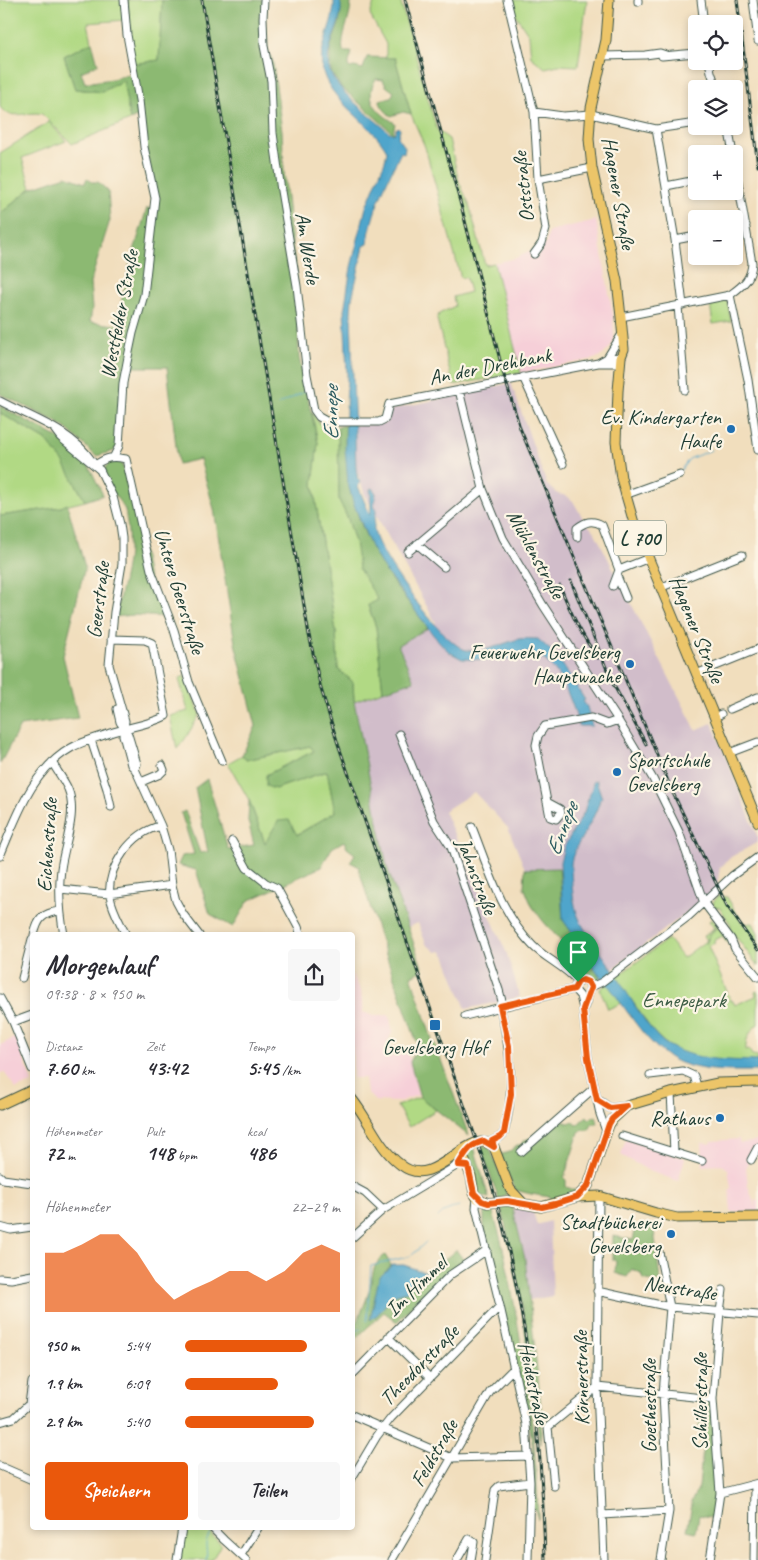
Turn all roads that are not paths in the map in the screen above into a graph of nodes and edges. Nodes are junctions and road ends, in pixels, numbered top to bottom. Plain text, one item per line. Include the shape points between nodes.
1 (124, 0) edge
2 (264, 0) edge
3 (508, 0) edge
4 (609, 0) edge
5 (701, 0) edge
6 (753, 0) edge
7 (703, 15) edge
8 (758, 42) edge
9 (688, 54) edge
10 (604, 56) junction
11 (534, 112) junction
12 (591, 114) junction
13 (688, 124) edge
14 (656, 129) junction
15 (592, 168) junction
16 (538, 179) junction
17 (688, 182) edge
18 (666, 186) junction
19 (741, 200) edge
20 (746, 225) junction
21 (743, 226) edge
22 (688, 238) edge
23 (675, 240) junction
24 (534, 254) dead end
25 (730, 295) junction
26 (681, 305) junction
27 (621, 317) junction
28 (622, 334) junction
29 (606, 358) junction
30 (621, 360) junction
31 (598, 363) junction
32 (523, 378) junction
33 (459, 390) junction
34 (684, 390) dead end
35 (0, 402) edge
36 (389, 404) joint
37 (758, 450) edge
38 (114, 456) junction
39 (563, 464) dead end
40 (95, 465) junction
41 (680, 475) dead end
42 (483, 489) junction
43 (625, 495) junction
44 (577, 537) dead end
45 (417, 544) junction
46 (408, 552) dead end
47 (742, 555) dead end
48 (649, 558) junction
49 (444, 566) dead end
50 (618, 573) junction
51 (613, 586) dead end
52 (662, 588) junction
53 (626, 598) dead end
54 (111, 639) junction
55 (758, 649) edge
56 (696, 674) junction
57 (758, 697) edge
58 (730, 709) dead end
59 (618, 720) junction
60 (124, 728) junction
61 (399, 734) dead end
62 (91, 740) junction
63 (758, 742) edge
64 (729, 753) junction
65 (222, 761) dead end
66 (52, 762) junction
67 (162, 765) dead end
68 (141, 782) junction
69 (547, 802) dead end
70 (111, 807) dead end
71 (758, 822) edge
72 (161, 826) junction
73 (472, 827) dead end
74 (232, 841) dead end
75 (0, 856) edge
76 (758, 857) edge
77 (172, 886) junction
78 (60, 889) junction
79 (110, 894) junction
80 (704, 903) junction
81 (60, 911) junction
82 (35, 932) edge
83 (64, 932) edge
84 (124, 932) edge
85 (197, 932) edge
86 (300, 932) edge
87 (30, 947) edge
88 (758, 977) edge
89 (22, 978) dead end
90 (578, 982) junction
91 (591, 987) junction
92 (574, 989) junction
93 (584, 996) junction
94 (0, 998) edge
95 (501, 1006) junction
96 (30, 1016) edge
97 (465, 1016) dead end
98 (13, 1022) junction
99 (30, 1064) edge
100 (650, 1075) dead end
101 (758, 1082) edge
102 (697, 1086) junction
103 (594, 1088) junction
104 (30, 1091) edge
105 (672, 1093) junction
106 (597, 1100) junction
107 (0, 1104) edge
108 (355, 1104) edge
109 (627, 1106) junction
110 (606, 1131) junction
111 (622, 1136) dead end
112 (493, 1144) junction
113 (758, 1147) edge
114 (521, 1152) dead end
115 (674, 1152) junction
116 (459, 1156) junction
117 (751, 1160) dead end
118 (702, 1161) dead end
119 (458, 1165) junction
120 (468, 1166) junction
121 (1, 1180) edge
122 (30, 1183) edge
123 (588, 1186) junction
124 (355, 1188) edge
125 (510, 1189) junction
126 (599, 1196) junction
127 (577, 1197) junction
128 (477, 1198) junction
129 (501, 1200) junction
130 (522, 1202) junction
131 (488, 1203) junction
132 (383, 1210) junction
133 (479, 1216) junction
134 (758, 1216) edge
135 (0, 1227) edge
136 (30, 1227) edge
137 (355, 1235) edge
138 (487, 1250) junction
139 (659, 1252) dead end
140 (30, 1275) edge
141 (0, 1278) edge
142 (597, 1290) junction
143 (723, 1290) dead end
144 (500, 1306) junction
145 (670, 1307) junction
146 (720, 1312) junction
147 (758, 1315) edge
148 (388, 1338) junction
149 (514, 1368) junction
150 (355, 1369) edge
151 (430, 1378) junction
152 (597, 1387) junction
153 (663, 1394) junction
154 (30, 1397) edge
155 (713, 1398) junction
156 (355, 1416) edge
157 (0, 1422) edge
158 (383, 1428) junction
159 (529, 1456) junction
160 (452, 1458) junction
161 (0, 1466) edge
162 (355, 1473) edge
163 (30, 1479) edge
164 (530, 1482) junction
165 (757, 1483) edge
166 (554, 1486) dead end
167 (720, 1492) junction
168 (669, 1511) junction
169 (602, 1515) junction
170 (182, 1530) edge
171 (214, 1530) edge
172 (257, 1530) edge
173 (244, 1558) edge
174 (177, 1560) edge
175 (392, 1560) edge
176 (457, 1560) edge
177 (471, 1560) edge
178 (485, 1560) edge
179 (528, 1560) edge
180 (604, 1560) edge
181 (661, 1560) edge
182 (710, 1560) edge
183 (754, 1560) edge

1 - 38 street, Westfelder Straße via 144,146 155,198 144,295 123,383 119,446
2 - 36 street, Am Werde via 262,18 271,80 273,133 307,374 316,414 328,422 383,420
3 - 11 street, Oststraße
4 - 10 main road, Hagener Straße / L 700
5 - 7 street
6 - 8 street
9 - 10 street
10 - 12 main road, Hagener Straße / L 700
11 - 12 street via 563,116
11 - 16 street, Oststraße
12 - 14 street
12 - 15 main road, Hagener Straße / L 700
13 - 14 street
14 - 18 street
15 - 16 street
15 - 27 main road, Hagener Straße / L 700 via 615,269
16 - 24 street, Oststraße via 545,234
17 - 18 street
18 - 23 street
19 - 20 street
20 - 21 street
20 - 25 street via 752,274
22 - 23 street
23 - 26 street
25 - 26 street
25 - 37 street via 748,380
26 - 27 street
26 - 34 street
27 - 28 main road, Hagener Straße / L 700
28 - 29 street, An der Drehbank
28 - 30 main road, Hagener Straße / L 700 via 624,349
29 - 30 street, An der Drehbank
29 - 31 street, An der Drehbank
30 - 31 street, An der Drehbank
30 - 43 main road, Hagener Straße / L 700 via 615,431
31 - 32 street, An der Drehbank
32 - 33 street, An der Drehbank
32 - 39 street
33 - 36 street, An der Drehbank
33 - 42 street, Mühlenstraße
35 - 40 street via 54,429
38 - 40 street
38 - 65 street, Untere Geerstraße via 126,459 151,570 174,630 189,682
40 - 54 street, Geerstraße via 104,477 121,531 122,564
41 - 43 street
42 - 45 street
42 - 59 street, Mühlenstraße via 503,538
43 - 48 main road, Hagener Straße / L 700
44 - 50 street via 577,528 588,522 602,525
45 - 46 street
45 - 49 street
47 - 52 street
48 - 50 street
48 - 52 main road, Hagener Straße / L 700
50 - 51 street
50 - 53 street
52 - 56 main road, Hagener Straße / L 700
54 - 60 street, Geerstraße via 109,665
54 - 60 street via 152,643 166,713 163,717
55 - 56 street
56 - 64 main road, Hagener Straße / L 700 via 718,715
57 - 58 street
59 - 69 street via 607,724 591,718 577,719 545,726 536,745
59 - 80 street, Mühlenstraße via 653,779 679,832
60 - 62 street
60 - 68 street, Geerstraße
61 - 95 street, Jahnstraße via 434,821 451,846 499,990
62 - 66 street via 71,748
62 - 70 street
63 - 64 street
64 - 71 main road, Hagener Straße / L 700
66 - 75 street via 35,780
66 - 78 street, Eichenstraße via 68,789 72,805
67 - 68 street via 164,770 161,773
68 - 72 street, Geerstraße
72 - 77 street, Geerstraße via 168,850
72 - 79 street via 146,832 128,848 114,870
73 - 90 street via 502,900 518,928 540,953
74 - 86 street via 247,868 277,888
76 - 80 street
77 - 79 street
77 - 85 street, Geerstraße via 178,907
78 - 79 street
78 - 81 street, Eichenstraße
79 - 84 street
80 - 88 street, Mühlenstraße
80 - 91 street via 617,971
81 - 82 street via 51,912 40,920
81 - 83 street, Eichenstraße
87 - 89 street
90 - 91 street via 586,981
90 - 92 street
91 - 93 street
92 - 93 street
92 - 95 street
93 - 103 street via 588,1058
94 - 98 street
95 - 97 street
95 - 112 street, Jahnstraße via 509,1046 511,1094 504,1133
96 - 98 street
98 - 99 street
100 - 102 street via 683,1071 694,1076
101 - 102 main road
102 - 105 main road
103 - 106 street
103 - 114 street
104 - 107 main road
105 - 109 main road
105 - 115 street
106 - 109 street via 610,1108
106 - 110 street
108 - 116 main road via 388,1153 404,1168 415,1172 430,1171
109 - 110 main road via 612,1119
110 - 123 main road
111 - 115 street
112 - 116 main road via 484,1141 462,1150
112 - 125 main road
113 - 117 street
115 - 118 street
116 - 119 street
116 - 120 main road
119 - 120 street
119 - 132 street
120 - 128 main road
121 - 122 street
123 - 126 main road
123 - 127 main road
124 - 132 street
125 - 129 main road via 508,1196
125 - 130 main road
126 - 127 main road
126 - 134 main road via 677,1218
126 - 142 street, Körnerstraße
127 - 130 main road via 542,1207
128 - 131 main road
128 - 133 street, Heidestraße
129 - 130 main road
129 - 131 main road
131 - 133 street
132 - 137 street
133 - 138 street, Heidestraße
135 - 136 street via 11,1230
138 - 144 street, Heidestraße
138 - 148 street, Im Himmel via 450,1275
139 - 145 street, Goethestraße
140 - 141 street
142 - 145 street, Neustraße
142 - 152 street, Körnerstraße
143 - 146 street, Schillerstraße
144 - 149 street, Heidestraße
144 - 151 street, Theodorstraße
145 - 146 street, Neustraße
145 - 153 street, Goethestraße
146 - 147 street, Neustraße
146 - 155 street, Schillerstraße
148 - 150 street, Im Himmel
148 - 151 street
149 - 159 street, Heidestraße
149 - 160 street, Feldstraße via 490,1392
151 - 158 street, Theodorstraße
152 - 153 street
152 - 166 street via 548,1427
152 - 169 street, Körnerstraße
153 - 155 street
153 - 168 street, Goethestraße
154 - 157 street via 29,1404 14,1418
155 - 167 street, Schillerstraße
156 - 158 street
158 - 160 street
158 - 162 street, Theodorstraße
159 - 160 street
159 - 164 street, Heidestraße
160 - 175 street, Feldstraße
161 - 163 street
164 - 178 street via 499,1486 495,1490
164 - 179 street, Heidestraße
165 - 167 street
165 - 183 street
167 - 182 street, Schillerstraße
168 - 169 street
168 - 181 street, Goethestraße
169 - 180 street, Körnerstraße
170 - 174 street
171 - 173 street
172 - 173 street
176 - 177 street via 469,1539 474,1542

